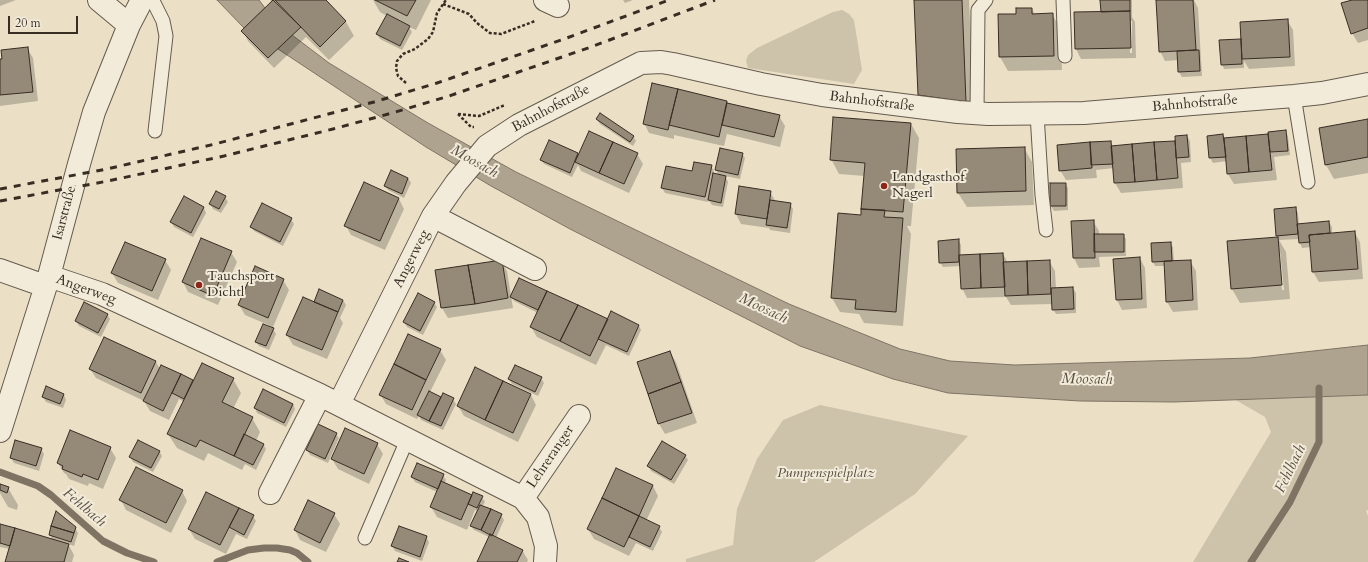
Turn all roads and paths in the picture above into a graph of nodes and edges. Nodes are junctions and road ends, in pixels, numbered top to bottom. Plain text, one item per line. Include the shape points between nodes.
1 (99, 0) edge
2 (142, 0) edge
3 (151, 0) edge
4 (446, 0) edge
5 (986, 0) edge
6 (1063, 0) edge
7 (551, 3) edge
8 (443, 4) junction
9 (129, 25) junction
10 (1065, 56) dead end
11 (406, 83) dead end
12 (1368, 84) edge
13 (1294, 96) junction
14 (977, 113) junction
15 (458, 114) dead end
16 (1037, 114) junction
17 (155, 131) dead end
18 (483, 137) junction
19 (1308, 182) dead end
20 (433, 216) junction
21 (1046, 230) dead end
22 (535, 269) dead end
23 (0, 270) edge
24 (47, 281) junction
25 (320, 394) junction
26 (339, 404) junction
27 (580, 416) dead end
28 (0, 431) edge
29 (407, 440) junction
30 (270, 493) dead end
31 (523, 498) junction
32 (365, 538) dead end
33 (545, 562) edge

1 - 9 street
2 - 9 street, Isarstraße
3 - 17 lane via 163,21 166,36
4 - 8 path
5 - 14 lane via 978,10
6 - 10 lane
7 - 8 path via 548,16 501,34 490,33 469,14
8 - 11 path via 428,39 403,54 397,61 398,76
9 - 24 street, Isarstraße via 94,112
12 - 13 street, Bahnhofstraße
13 - 16 street, Bahnhofstraße via 1084,113
13 - 19 lane
14 - 16 street, Bahnhofstraße
14 - 18 street, Bahnhofstraße via 882,104 822,95 661,62 641,63 519,125
15 - 18 path
16 - 21 lane
18 - 20 street, Bahnhofstraße
20 - 22 street, Angerweg
20 - 26 street, Angerweg
23 - 24 street, Angerweg
24 - 25 street, Angerweg via 77,285 108,296
24 - 28 street, Isarstraße
25 - 26 street, Angerweg
25 - 30 street
26 - 29 street, Angerweg
27 - 31 street, Lehreranger
29 - 31 street, Angerweg
29 - 32 lane
31 - 33 street, Angerweg via 538,517 546,546

